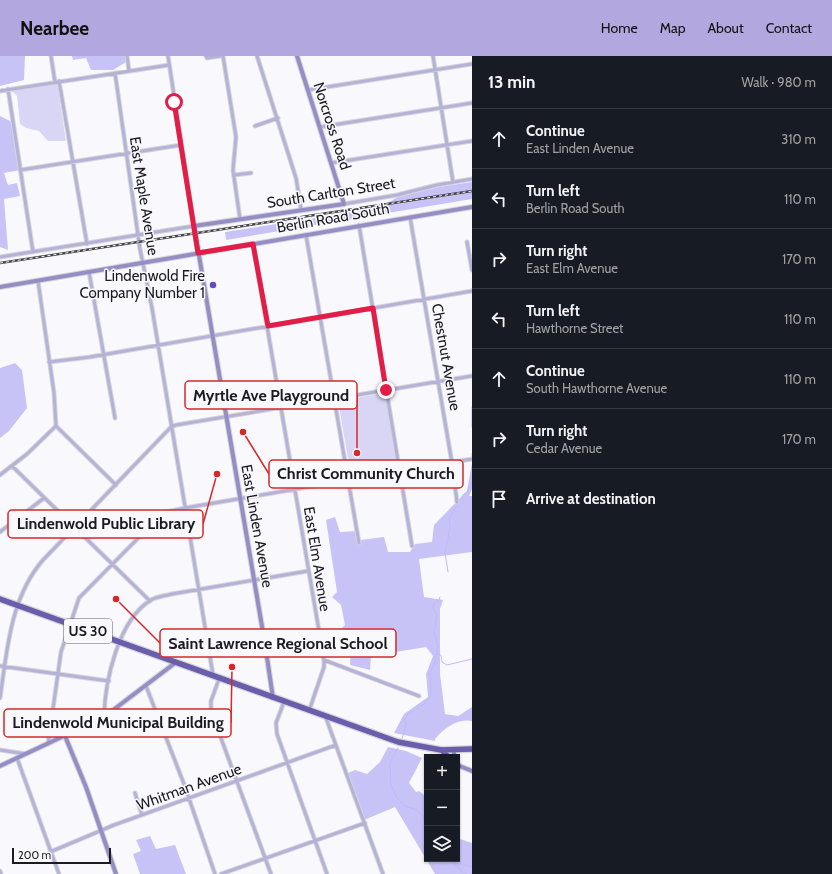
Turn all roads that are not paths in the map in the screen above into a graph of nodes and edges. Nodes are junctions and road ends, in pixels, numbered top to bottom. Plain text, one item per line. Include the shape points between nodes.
1 (51, 56) edge
2 (127, 56) edge
3 (168, 56) edge
4 (220, 56) edge
5 (223, 56) edge
6 (257, 56) edge
7 (297, 56) edge
8 (433, 56) edge
9 (207, 57) edge
10 (169, 64) junction
11 (472, 64) edge
12 (435, 70) junction
13 (129, 71) junction
14 (115, 73) junction
15 (59, 81) junction
16 (55, 82) junction
17 (8, 89) junction
18 (308, 90) junction
19 (0, 91) edge
20 (472, 103) edge
21 (442, 108) junction
22 (278, 118) junction
23 (255, 126) dead end
24 (320, 127) junction
25 (472, 141) edge
26 (181, 145) junction
27 (447, 145) junction
28 (126, 153) junction
29 (73, 161) junction
30 (331, 163) junction
31 (20, 170) junction
32 (251, 173) dead end
33 (234, 175) junction
34 (472, 179) edge
35 (453, 182) junction
36 (344, 204) junction
37 (472, 207) edge
38 (301, 209) junction
39 (410, 217) junction
40 (240, 219) junction
41 (359, 225) junction
42 (194, 226) junction
43 (306, 234) junction
44 (138, 235) junction
45 (467, 242) dead end
46 (87, 244) junction
47 (253, 244) junction
48 (33, 252) junction
49 (198, 253) junction
50 (0, 257) edge
51 (143, 262) junction
52 (472, 270) edge
53 (89, 272) junction
54 (38, 281) junction
55 (0, 287) edge
56 (472, 291) edge
57 (425, 299) junction
58 (373, 308) junction
59 (320, 316) junction
60 (268, 326) junction
61 (212, 336) junction
62 (158, 345) junction
63 (104, 354) junction
64 (49, 362) junction
65 (472, 376) edge
66 (439, 381) junction
67 (386, 390) junction
68 (334, 399) junction
69 (280, 408) junction
70 (226, 417) junction
71 (115, 418) dead end
72 (56, 426) junction
73 (171, 428) junction
74 (472, 459) edge
75 (452, 463) junction
76 (12, 466) junction
77 (400, 472) junction
78 (0, 475) edge
79 (348, 480) junction
80 (116, 485) junction
81 (294, 489) junction
82 (44, 498) junction
83 (240, 498) junction
84 (457, 502) dead end
85 (185, 508) junction
86 (75, 528) junction
87 (0, 532) edge
88 (359, 543) dead end
89 (412, 546) dead end
90 (112, 564) junction
91 (308, 571) junction
92 (254, 580) junction
93 (199, 590) junction
94 (0, 599) edge
95 (150, 601) junction
96 (18, 606) junction
97 (70, 624) junction
98 (120, 643) junction
99 (324, 660) junction
100 (175, 663) junction
101 (0, 666) edge
102 (4, 666) junction
103 (57, 675) junction
104 (216, 678) junction
105 (108, 681) junction
106 (146, 686) junction
107 (419, 696) dead end
108 (0, 698) edge
109 (273, 698) junction
110 (284, 702) junction
111 (309, 711) junction
112 (104, 717) junction
113 (326, 718) junction
114 (65, 736) junction
115 (48, 744) junction
116 (336, 745) junction
117 (472, 749) edge
118 (0, 750) edge
119 (441, 750) junction
120 (454, 750) junction
121 (26, 754) junction
122 (445, 754) edge
123 (454, 754) edge
124 (17, 758) junction
125 (287, 763) junction
126 (0, 766) edge
127 (460, 766) edge
128 (472, 771) edge
129 (238, 781) junction
130 (134, 793) dead end
131 (188, 799) junction
132 (142, 815) junction
133 (365, 824) junction
134 (101, 831) junction
135 (315, 841) junction
136 (50, 852) junction
137 (266, 859) junction
138 (0, 871) edge
139 (1, 874) edge
140 (59, 874) edge
141 (116, 874) edge
142 (214, 874) edge
143 (221, 874) edge
144 (271, 874) edge
145 (327, 874) edge
146 (383, 874) edge

1 - 16 street
2 - 13 street
3 - 10 street, East Linden Avenue
4 - 9 street
5 - 33 street via 236,137
6 - 22 street
7 - 18 street, Norcross Road
8 - 12 street
10 - 13 street
10 - 26 street, East Linden Avenue
11 - 12 street
12 - 18 street
12 - 21 street
13 - 14 street
14 - 15 street
14 - 28 street, East Maple Avenue
15 - 16 street
15 - 29 street
16 - 17 street
17 - 19 street
17 - 31 street
18 - 24 street, Norcross Road
20 - 21 street
21 - 24 street
21 - 27 street
22 - 23 street
22 - 38 street via 296,178
24 - 30 street, Norcross Road
25 - 27 street
26 - 28 street
26 - 42 street, East Linden Avenue
27 - 30 street
27 - 35 street
28 - 29 street
28 - 44 street, East Maple Avenue
29 - 31 street
29 - 46 street
30 - 36 street, Norcross Road
31 - 48 street
32 - 33 street
33 - 40 street
34 - 35 street, South Carlton Street
35 - 36 street, South Carlton Street
36 - 38 street, South Carlton Street
37 - 39 street, Berlin Road South
38 - 40 street, South Carlton Street
39 - 41 street, Berlin Road South
39 - 57 street, Chestnut Avenue
40 - 42 street, South Carlton Street
41 - 43 street, Berlin Road South
41 - 58 street
42 - 44 street
42 - 49 street, East Linden Avenue
43 - 47 street, Berlin Road South
43 - 59 street
44 - 46 street
44 - 51 street, East Maple Avenue
45 - 52 street
46 - 48 street
47 - 49 street, Berlin Road South
47 - 60 street, East Elm Avenue
48 - 50 street
49 - 51 street, Berlin Road South
49 - 61 street, East Linden Avenue
51 - 53 street, Berlin Road South
51 - 62 street, East Maple Avenue
53 - 54 street, Berlin Road South
53 - 63 street
54 - 55 street, Berlin Road South
54 - 64 street
56 - 57 street
57 - 58 street
57 - 66 street, Chestnut Avenue
58 - 59 street
58 - 67 street
59 - 60 street
59 - 68 street
60 - 61 street
60 - 69 street, East Elm Avenue
61 - 62 street
61 - 70 street, East Linden Avenue
62 - 63 street
62 - 73 street, East Maple Avenue
63 - 64 street
63 - 71 street
64 - 72 street
65 - 66 street
66 - 67 street
66 - 75 street, Chestnut Avenue
67 - 68 street
67 - 77 street
68 - 69 street
68 - 79 street
69 - 70 street
69 - 81 street, East Elm Avenue
70 - 73 street
70 - 83 street, East Linden Avenue
72 - 76 street
72 - 80 street
73 - 80 street
73 - 85 street, East Maple Avenue
74 - 75 street
75 - 77 street
75 - 84 street, Chestnut Avenue
76 - 78 street
76 - 82 street
77 - 79 street
77 - 89 street
79 - 81 street
79 - 88 street
80 - 86 street
81 - 83 street
81 - 91 street, East Elm Avenue
82 - 86 street
82 - 87 street
83 - 85 street
83 - 92 street, East Linden Avenue
85 - 90 street via 164,513
85 - 93 street, East Maple Avenue
86 - 90 street
86 - 96 street via 35,570 28,580
90 - 95 street
90 - 97 street via 79,598
91 - 92 street
91 - 99 street, East Elm Avenue
92 - 93 street
92 - 109 street, East Linden Avenue
93 - 95 street via 160,596
93 - 104 street, East Maple Avenue
94 - 96 highway, US 30
95 - 98 street via 130,622
96 - 97 highway, US 30
96 - 102 street via 10,631
97 - 98 highway, US 30
97 - 103 street
98 - 100 highway, US 30
98 - 105 street
99 - 107 street
99 - 111 street, East Elm Avenue
100 - 104 highway, US 30
100 - 106 street
101 - 102 street
102 - 103 street
102 - 108 street
103 - 105 street
103 - 115 street
104 - 109 highway, US 30
104 - 129 street via 210,707
105 - 112 street
106 - 112 street
106 - 131 street
109 - 110 highway, US 30
110 - 111 highway, US 30
110 - 125 street via 276,730
111 - 113 highway, US 30
112 - 114 street
113 - 116 street
113 - 119 highway, US 30 via 408,745
114 - 115 street
114 - 134 street
115 - 121 street
116 - 125 street, Whitman Avenue
116 - 133 street
117 - 120 highway, US 30
118 - 121 street
119 - 120 highway, US 30
119 - 122 highway
120 - 123 street
121 - 124 street
124 - 126 street
124 - 136 street
125 - 129 street, Whitman Avenue
125 - 135 street
127 - 128 street
129 - 131 street, Whitman Avenue
129 - 137 street
130 - 132 street
131 - 132 street, Whitman Avenue
131 - 142 street
132 - 134 street, Whitman Avenue
133 - 135 street
133 - 146 street
134 - 136 street, Whitman Avenue
134 - 141 street
135 - 137 street
135 - 145 street
136 - 140 street
137 - 143 street
137 - 144 street
138 - 139 street

